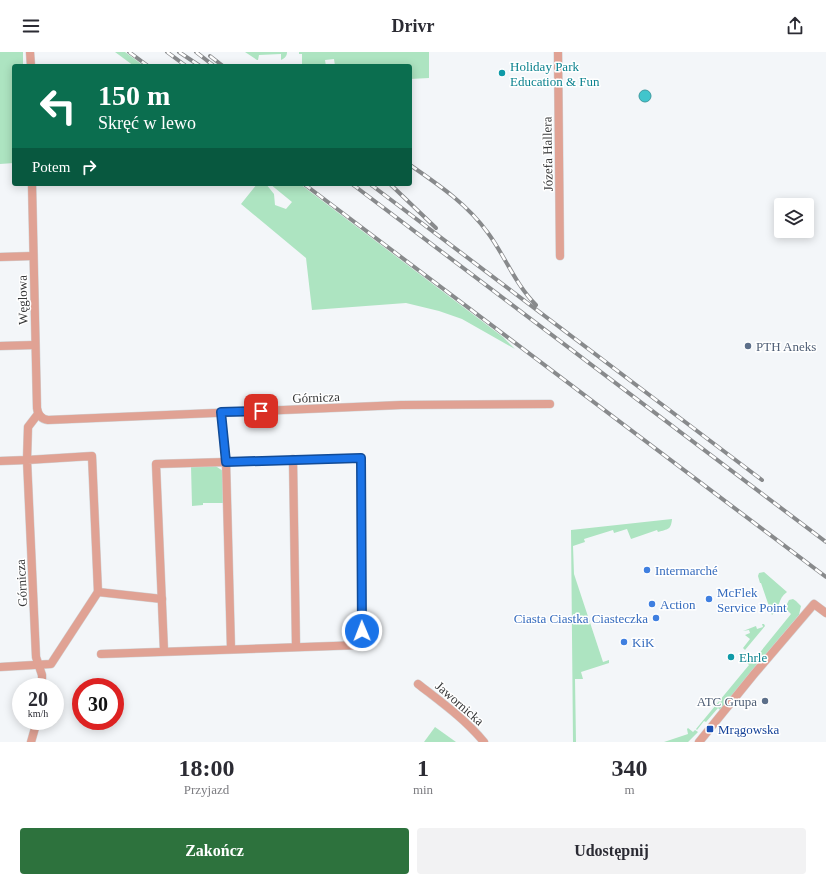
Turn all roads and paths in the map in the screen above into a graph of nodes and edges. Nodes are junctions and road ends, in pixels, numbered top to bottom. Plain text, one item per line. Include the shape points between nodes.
1 (30, 52) edge
2 (558, 52) edge
3 (31, 64) edge
4 (32, 186) edge
5 (33, 256) junction
6 (560, 256) dead end
7 (0, 257) edge
8 (35, 345) junction
9 (0, 346) edge
10 (550, 404) dead end
11 (221, 412) junction
12 (38, 414) junction
13 (293, 459) junction
14 (27, 460) junction
15 (0, 461) edge
16 (226, 462) junction
17 (98, 592) junction
18 (162, 599) junction
19 (826, 614) edge
20 (296, 646) junction
21 (230, 649) junction
22 (164, 651) junction
23 (101, 654) dead end
24 (38, 665) junction
25 (0, 667) edge
26 (42, 678) edge
27 (418, 684) dead end
28 (34, 730) edge
29 (31, 742) edge
30 (484, 742) edge
31 (699, 742) edge

1 - 3 street
2 - 6 street, Józefa Hallera
4 - 5 street, Węglowa
5 - 7 street
5 - 8 street, Węglowa
8 - 9 street
8 - 12 street, Węglowa
10 - 11 street, Górnicza via 401,405
11 - 12 street, Górnicza via 48,420
11 - 16 street
12 - 14 street, Górnicza via 28,427
13 - 16 street
13 - 20 street
13 - 20 street via 361,458 362,645
14 - 15 street
14 - 17 street via 92,456
14 - 24 street, Górnicza
16 - 18 street via 156,464
16 - 21 street
17 - 18 street
17 - 24 street via 51,664
18 - 22 street
19 - 31 street via 814,604
20 - 21 street
21 - 22 street
22 - 23 street
24 - 25 street
24 - 26 street, Górnicza
27 - 30 street, Jawornicka via 448,707
28 - 29 street

